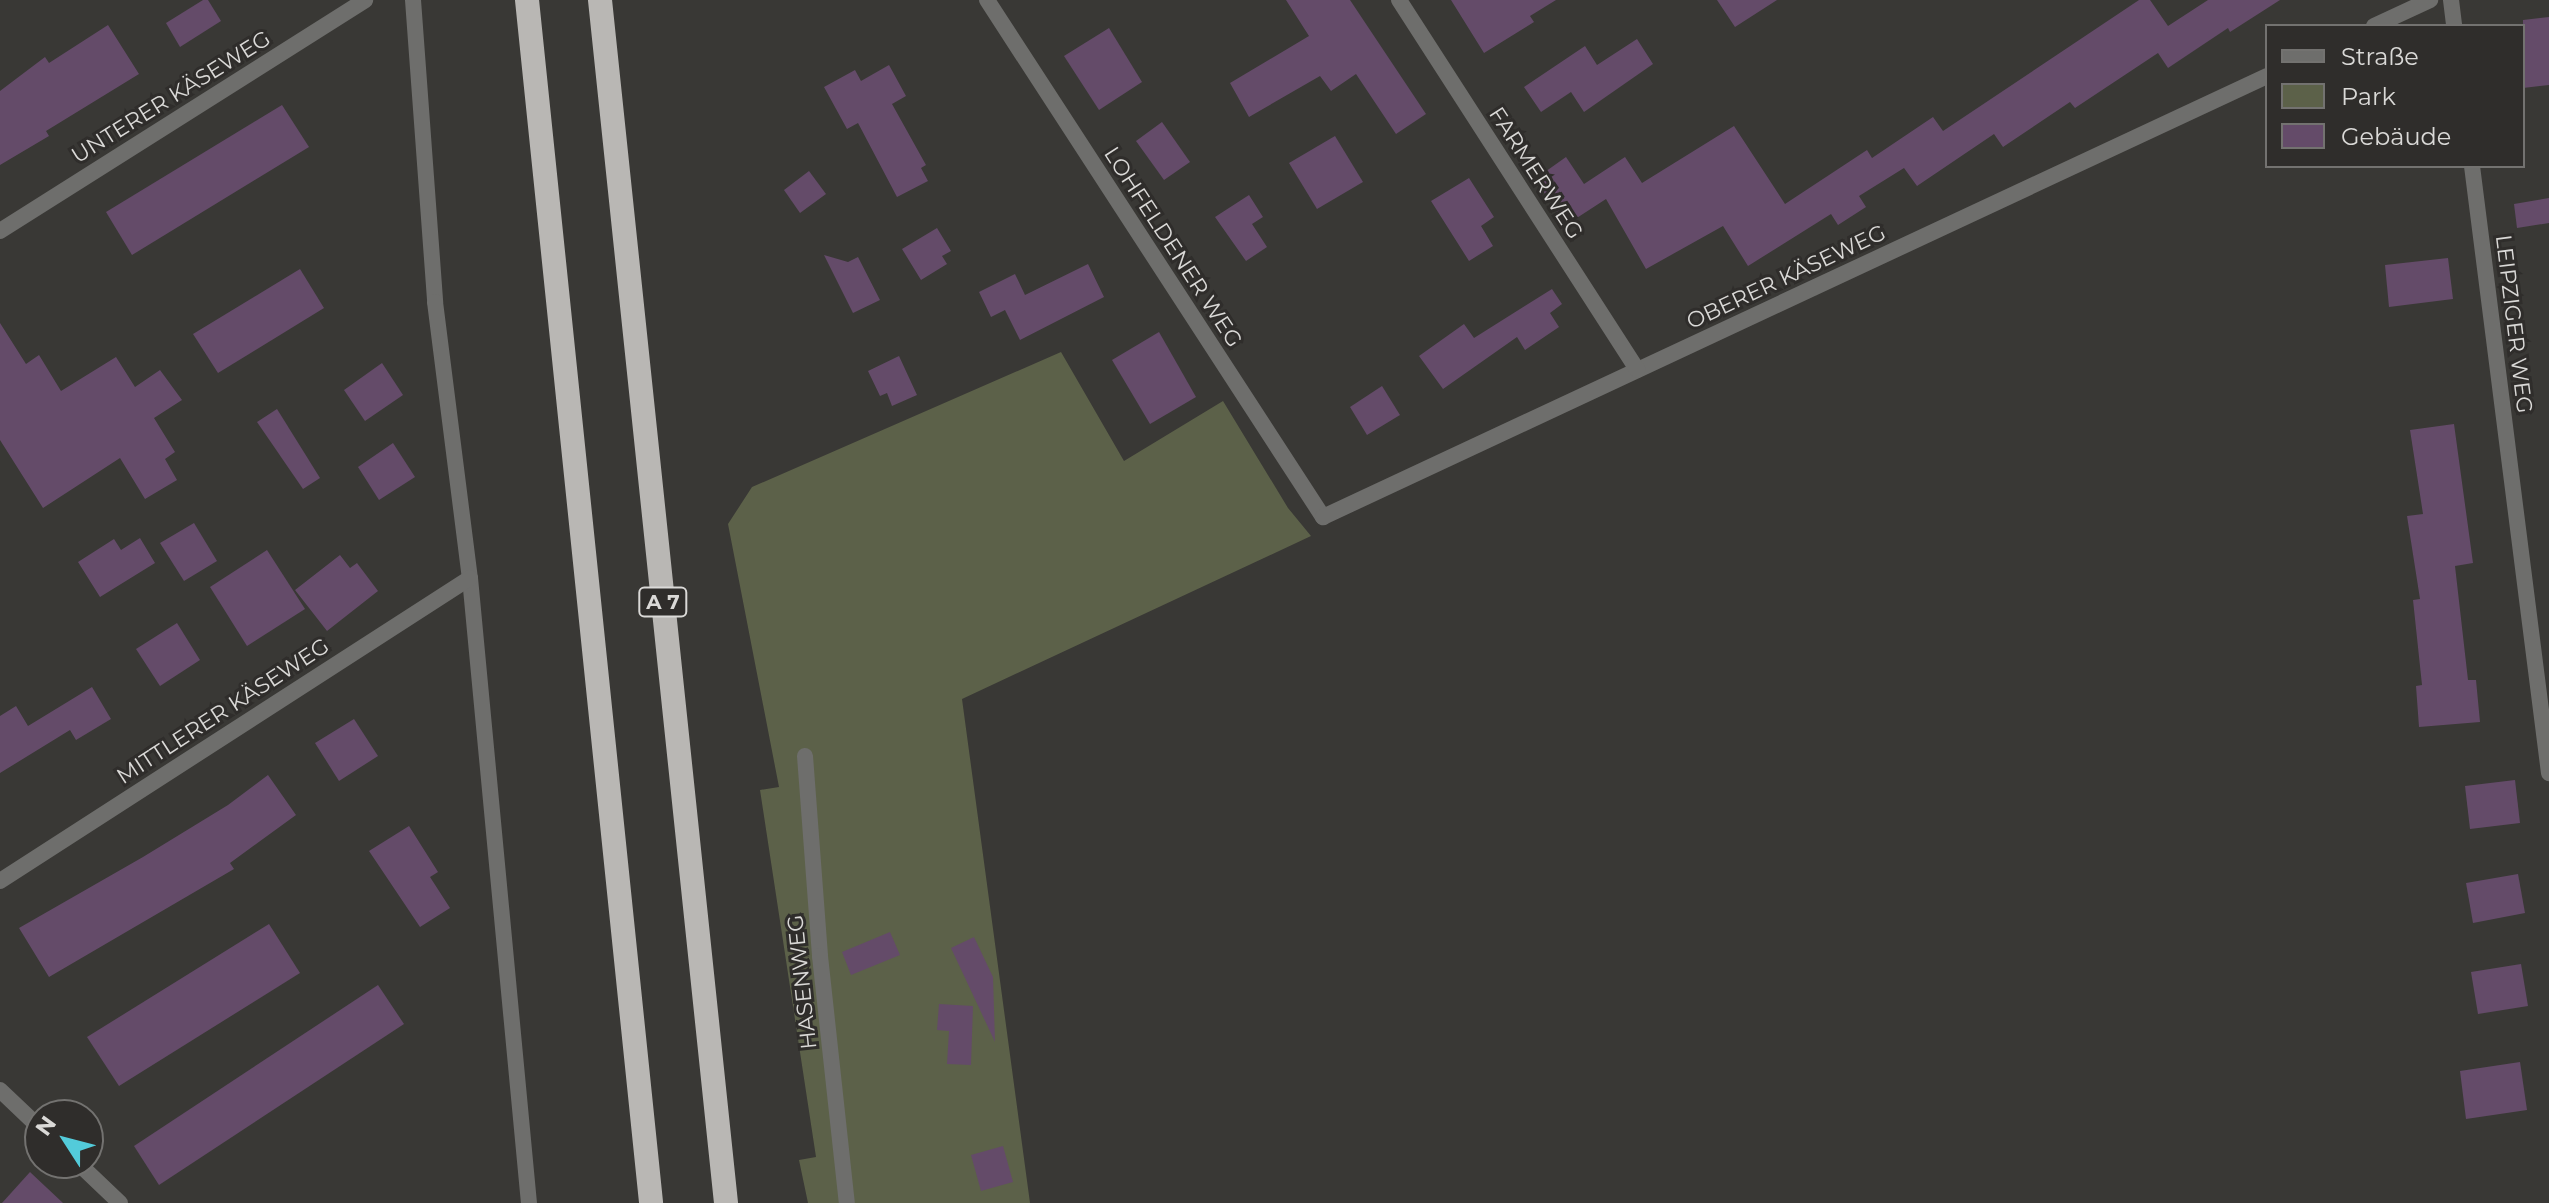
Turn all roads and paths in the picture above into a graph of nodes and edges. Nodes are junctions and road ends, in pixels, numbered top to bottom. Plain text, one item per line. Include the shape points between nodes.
1 (365, 0) edge
2 (413, 0) edge
3 (527, 0) edge
4 (600, 0) edge
5 (987, 0) edge
6 (1399, 0) edge
7 (2430, 0) edge
8 (2451, 0) edge
9 (2378, 24) edge
10 (2454, 24) edge
11 (2265, 77) edge
12 (2472, 168) edge
13 (0, 231) edge
14 (1637, 370) junction
15 (1323, 517) joint
16 (470, 578) junction
17 (805, 756) dead end
18 (2549, 773) edge
19 (0, 881) edge
20 (0, 1090) edge
21 (24, 1113) edge
22 (95, 1179) edge
23 (120, 1203) edge
24 (529, 1203) edge
25 (651, 1203) edge
26 (726, 1203) edge
27 (847, 1203) edge

1 - 13 street, UNTERER KÄSEWEG
2 - 16 street via 435,302
3 - 25 highway
4 - 26 highway, A 7
5 - 15 street, LOHFELDENER WEG
6 - 14 street, FARMERWEG
7 - 9 street
8 - 10 street
11 - 14 street, OBERER KÄSEWEG
12 - 18 street, LEIPZIGER WEG
14 - 15 street, OBERER KÄSEWEG
16 - 19 street, MITTLERER KÄSEWEG
16 - 24 street
17 - 27 street, HASENWEG
20 - 21 street
22 - 23 street

